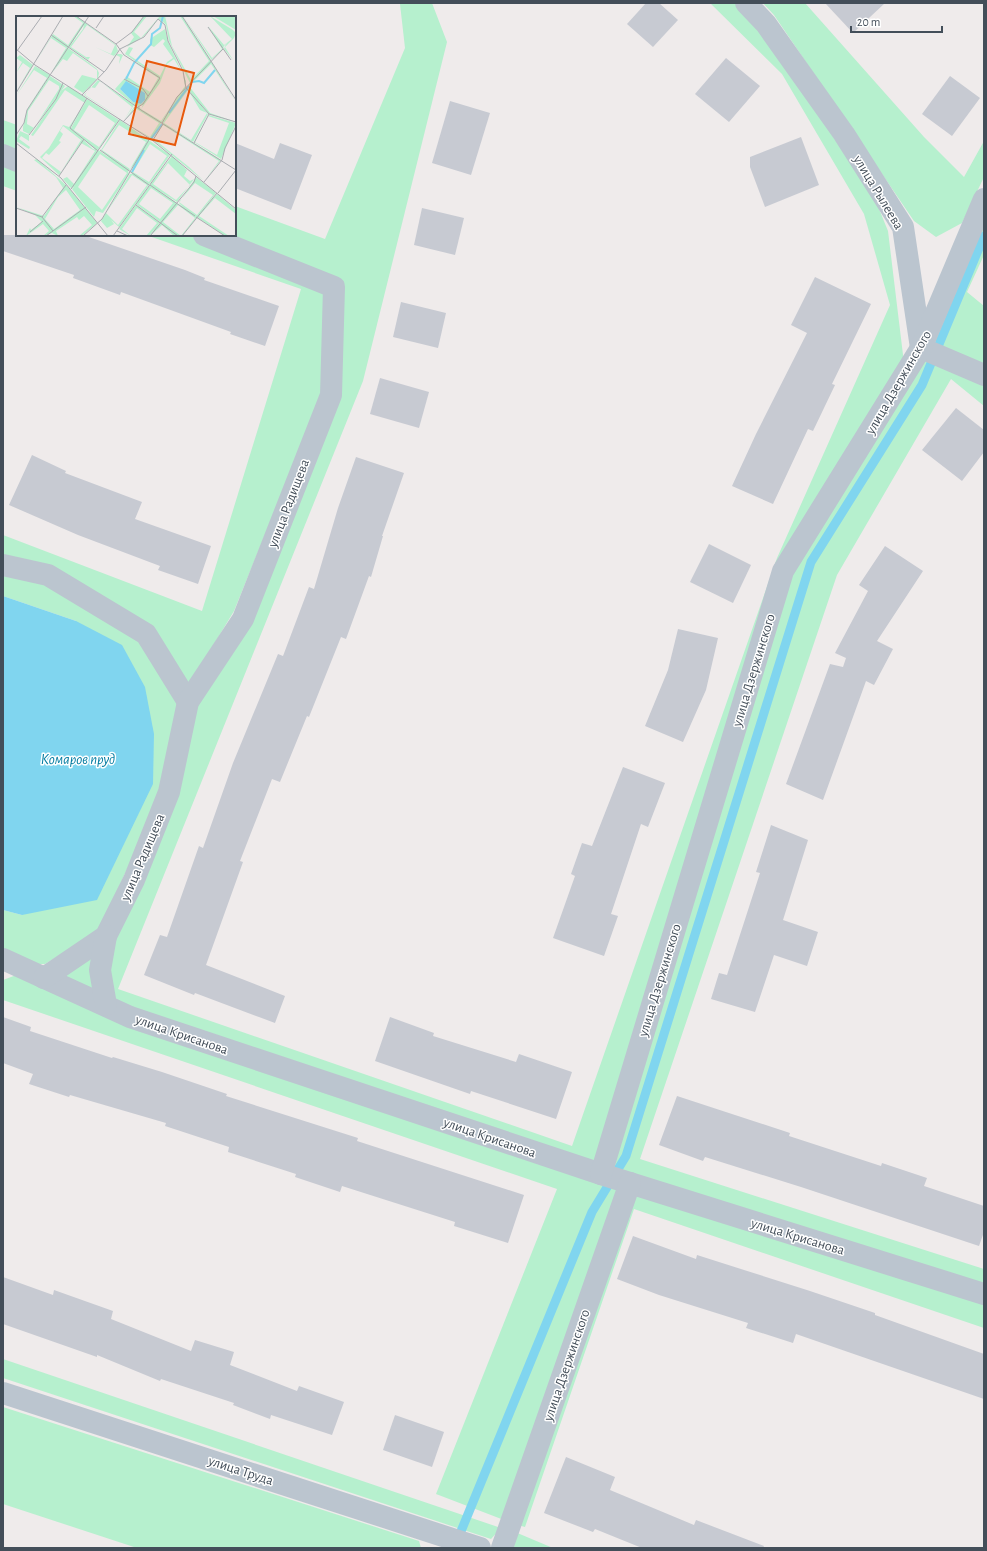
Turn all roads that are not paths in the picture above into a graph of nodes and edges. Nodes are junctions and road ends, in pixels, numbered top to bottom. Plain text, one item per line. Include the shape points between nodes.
1 (746, 3) edge
2 (3, 155) edge
3 (16, 161) edge
4 (984, 199) edge
5 (206, 236) edge
6 (921, 348) junction
7 (984, 374) edge
8 (3, 565) edge
9 (188, 702) junction
10 (106, 936) junction
11 (8, 966) edge
12 (44, 978) junction
13 (106, 1006) junction
14 (601, 1174) junction
15 (630, 1183) junction
16 (984, 1294) edge
17 (3, 1393) edge
18 (433, 1541) edge
19 (480, 1548) edge
20 (502, 1548) edge

1 - 6 street, улица Рылеева via 766,24 830,114 903,227
2 - 3 street
4 - 6 street, улица Дзержинского
5 - 9 street, улица Радищева via 334,287 330,395 243,619
6 - 7 street
6 - 14 street, улица Дзержинского via 783,571
8 - 9 street via 48,575 146,634
9 - 10 street, улица Радищева via 169,792 134,880
10 - 12 street, улица Радищева
10 - 13 street via 100,970
11 - 12 street, улица Крисанова
12 - 13 street, улица Крисанова
13 - 14 street, улица Крисанова
14 - 15 street, улица Крисанова
15 - 16 street, улица Крисанова
15 - 20 street, улица Дзержинского
17 - 18 street, улица Труда
18 - 19 street, улица Труда

